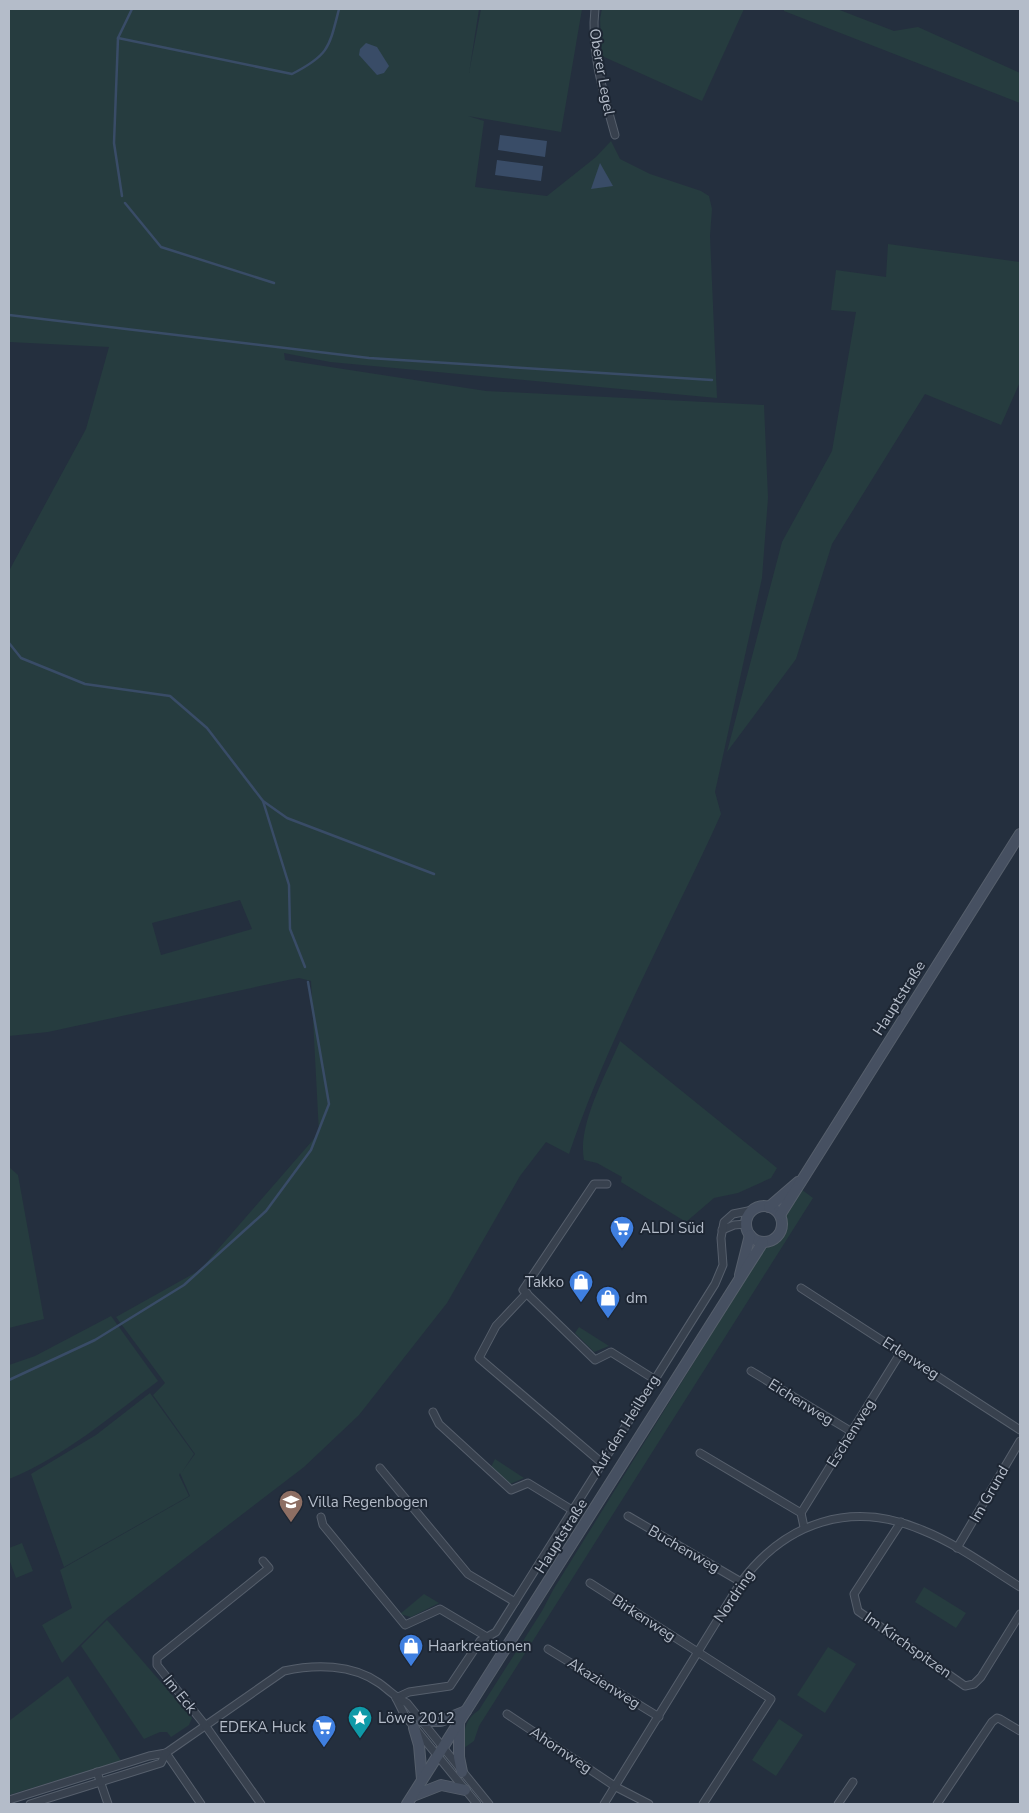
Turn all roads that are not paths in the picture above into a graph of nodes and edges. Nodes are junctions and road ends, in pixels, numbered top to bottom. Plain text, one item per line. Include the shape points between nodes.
1 (595, 9) edge
2 (615, 135) dead end
3 (1020, 834) edge
4 (802, 1178) junction
5 (607, 1184) dead end
6 (770, 1207) junction
7 (752, 1210) junction
8 (780, 1214) junction
9 (746, 1224) junction
10 (722, 1230) junction
11 (750, 1235) junction
12 (763, 1242) junction
13 (738, 1283) junction
14 (801, 1288) dead end
15 (527, 1294) junction
16 (902, 1352) junction
17 (752, 1371) dead end
18 (654, 1379) junction
19 (433, 1412) dead end
20 (1020, 1430) edge
21 (852, 1432) junction
22 (1020, 1441) edge
23 (700, 1453) dead end
24 (602, 1463) junction
25 (380, 1468) dead end
26 (572, 1510) junction
27 (801, 1513) junction
28 (628, 1516) dead end
29 (321, 1518) dead end
30 (901, 1522) junction
31 (804, 1527) junction
32 (957, 1548) junction
33 (263, 1562) dead end
34 (741, 1582) junction
35 (590, 1583) dead end
36 (1020, 1587) edge
37 (515, 1602) junction
38 (1020, 1614) edge
39 (487, 1637) junction
40 (548, 1649) dead end
41 (698, 1653) junction
42 (396, 1698) junction
43 (466, 1711) junction
44 (507, 1714) dead end
45 (659, 1717) junction
46 (459, 1722) junction
47 (418, 1724) junction
48 (205, 1725) junction
49 (1020, 1731) edge
50 (443, 1747) junction
51 (166, 1753) junction
52 (437, 1756) junction
53 (97, 1772) junction
54 (462, 1772) junction
55 (422, 1780) junction
56 (853, 1782) dead end
57 (102, 1783) junction
58 (616, 1787) junction
59 (465, 1790) junction
60 (9, 1800) edge
61 (409, 1800) edge
62 (30, 1804) edge
63 (108, 1804) edge
64 (201, 1804) edge
65 (261, 1804) edge
66 (477, 1804) edge
67 (489, 1804) edge
68 (604, 1804) edge
69 (649, 1804) edge
70 (703, 1804) edge
71 (838, 1804) edge
72 (937, 1804) edge

1 - 2 street, Oberer Legel via 593,24 598,65
3 - 4 street, Hauptstraße
4 - 6 street, Hauptstraße
4 - 8 street, Hauptstraße
5 - 15 street via 594,1184 523,1290
6 - 7 street
6 - 8 street
7 - 9 street
7 - 10 street via 728,1217
8 - 12 street, Hauptstraße via 780,1233
9 - 10 street
9 - 11 street
10 - 18 street, Auf den Heilberg via 720,1273
11 - 12 street
11 - 13 street, Hauptstraße
12 - 13 street, Hauptstraße
13 - 43 street, Hauptstraße
14 - 16 street, Erlenweg
15 - 18 street via 595,1360 611,1352
15 - 24 street via 496,1326 479,1358
16 - 20 street, Erlenweg
16 - 21 street, Eschenweg
17 - 21 street, Eichenweg
18 - 24 street, Auf den Heilberg
19 - 26 street via 439,1424 511,1490 528,1483
21 - 27 street, Eschenweg
22 - 32 street, Im Grund
23 - 27 street
24 - 26 street, Auf den Heilberg
25 - 37 street via 468,1574
26 - 37 street, Auf den Heilberg
27 - 31 street
28 - 34 street, Buchenweg
29 - 39 street via 323,1525 405,1625 440,1609
30 - 31 street, Nordring via 872,1517 843,1518
30 - 32 street, Nordring
30 - 38 street, Im Kirchspitzen via 854,1594 858,1610 965,1686 974,1684 981,1677
31 - 34 street, Nordring via 775,1546
32 - 36 street, Nordring
33 - 48 street, Im Eck via 269,1568 157,1658 157,1665
34 - 41 street, Nordring
35 - 41 street, Birkenweg
37 - 39 street, Auf den Heilberg via 496,1632
39 - 42 street, Auf den Heilberg via 480,1641 450,1686 408,1692
40 - 45 street, Akazienweg
41 - 45 street, Nordring
41 - 70 street, Birkenweg via 771,1699
42 - 47 street via 405,1716
42 - 48 street via 378,1682 358,1672 302,1667 284,1671
43 - 46 street, Hauptstraße
43 - 47 street via 441,1721
44 - 58 street, Ahornweg
45 - 58 street, Nordring
46 - 50 street, Hauptstraße
46 - 54 street
47 - 50 street
47 - 52 street
47 - 55 street
48 - 51 street
48 - 65 street, Im Eck
49 - 72 street via 997,1718 992,1722
50 - 52 street, Hauptstraße
50 - 54 street
51 - 53 street
51 - 57 street via 161,1763
51 - 64 street
52 - 55 street, Hauptstraße
52 - 59 street
53 - 57 street
53 - 60 street
54 - 67 street
55 - 61 street, Hauptstraße
56 - 71 street
57 - 62 street
57 - 63 street
58 - 68 street, Nordring
58 - 69 street, Ahornweg
59 - 61 street via 441,1785
59 - 66 street

